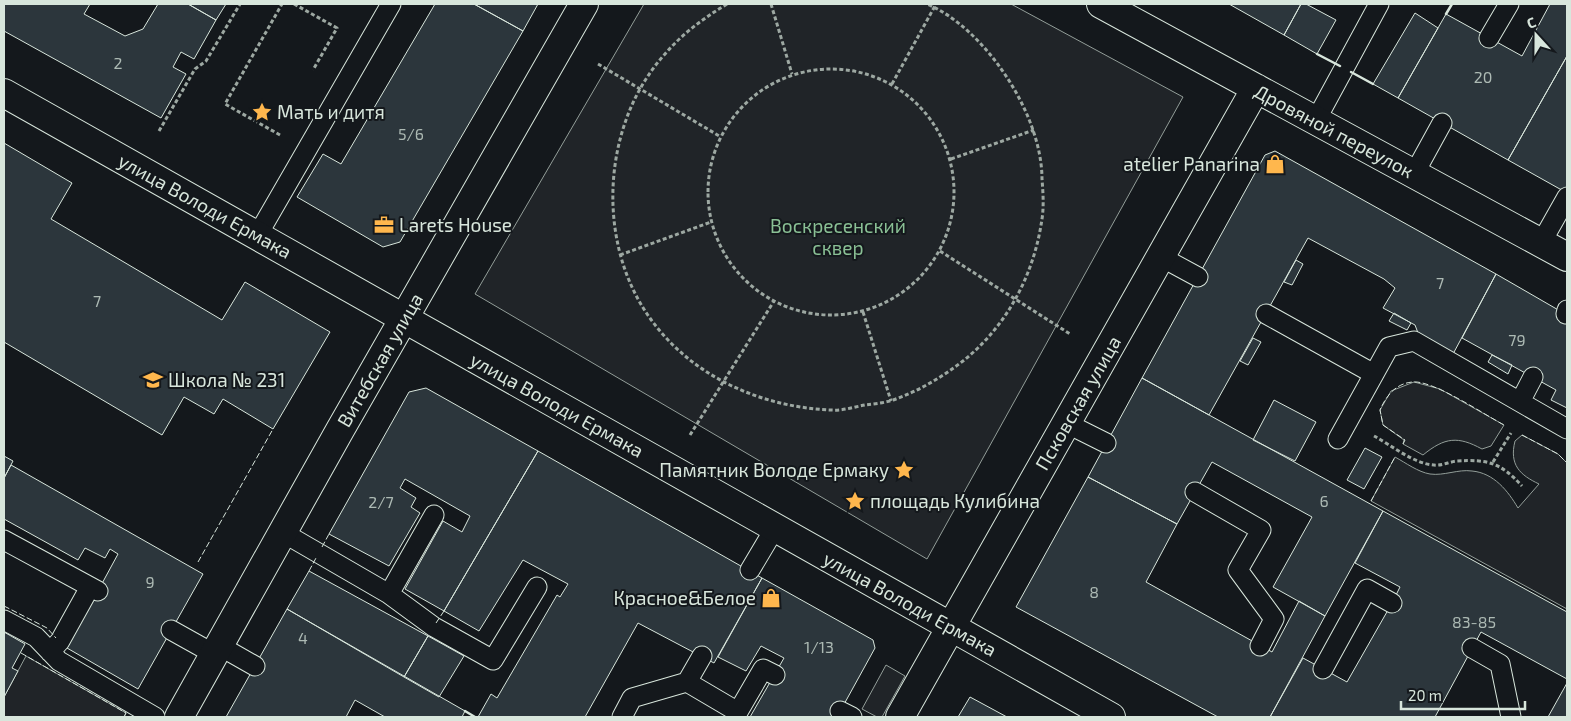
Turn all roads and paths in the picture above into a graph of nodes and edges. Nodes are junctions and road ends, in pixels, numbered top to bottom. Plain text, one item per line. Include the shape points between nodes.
1 (240, 4) edge
2 (282, 4) edge
3 (294, 4) edge
4 (391, 4) edge
5 (584, 4) edge
6 (728, 4) edge
7 (771, 4) edge
8 (927, 4) edge
9 (1101, 4) edge
10 (1379, 4) edge
11 (1508, 4) edge
12 (935, 5) edge
13 (1489, 38) dead end
14 (598, 64) dead end
15 (792, 74) junction
16 (310, 77) dead end
17 (892, 84) junction
18 (640, 88) junction
19 (1256, 88) junction
20 (4, 93) edge
21 (1316, 120) junction
22 (1442, 123) dead end
23 (282, 126) dead end
24 (1034, 130) junction
25 (159, 131) dead end
26 (720, 137) junction
27 (951, 159) junction
28 (1414, 174) junction
29 (1567, 197) edge
30 (711, 222) junction
31 (257, 236) junction
32 (1541, 243) junction
33 (940, 251) junction
34 (620, 255) junction
35 (1161, 257) junction
36 (1567, 257) edge
37 (1198, 277) dead end
38 (1016, 300) junction
39 (774, 301) junction
40 (864, 312) junction
41 (1266, 314) dead end
42 (404, 319) junction
43 (1070, 334) dead end
44 (1374, 374) junction
45 (1533, 377) dead end
46 (722, 383) junction
47 (891, 401) junction
48 (1520, 402) junction
49 (1348, 421) junction
50 (1066, 424) junction
51 (1567, 429) edge
52 (690, 435) dead end
53 (1338, 439) dead end
54 (1106, 443) dead end
55 (1522, 486) dead end
56 (1195, 492) dead end
57 (434, 515) dead end
58 (775, 528) junction
59 (282, 532) junction
60 (4, 540) edge
61 (750, 570) dead end
62 (537, 587) dead end
63 (389, 594) junction
64 (1392, 603) dead end
65 (4, 620) edge
66 (951, 627) junction
67 (171, 630) dead end
68 (1260, 646) dead end
69 (1472, 648) dead end
70 (216, 649) junction
71 (50, 652) junction
72 (702, 656) dead end
73 (255, 666) dead end
74 (1323, 669) dead end
75 (775, 675) dead end
76 (687, 682) junction
77 (737, 714) edge
78 (155, 717) edge
79 (179, 717) edge
80 (622, 717) edge
81 (900, 717) edge
82 (1111, 717) edge
83 (1511, 717) edge

1 - 25 path via 206,61 195,69
2 - 23 path via 225,104 277,134
3 - 16 path via 337,28
4 - 31 lane
5 - 42 street, Витебская улица
6 - 18 path via 694,25 664,54
7 - 15 path
8 - 12 path
9 - 19 street, Дровяной переулок
10 - 21 lane
11 - 13 lane
12 - 17 path
12 - 24 path via 989,53 1011,81
14 - 18 path
15 - 17 path via 826,68 860,71
15 - 26 path via 744,104
17 - 27 path via 918,103 938,128
18 - 26 path
18 - 34 path via 618,141 612,198
19 - 21 street, Дровяной переулок
19 - 35 street, Псковская улица
20 - 31 street, улица Володи Ермака
21 - 28 street, Дровяной переулок
22 - 28 lane
24 - 27 path
24 - 38 path via 1042,173 1043,217 1034,260
26 - 30 path via 708,178
27 - 33 path via 954,206
28 - 32 street, Дровяной переулок
29 - 32 lane
30 - 34 path
30 - 39 path via 724,254 746,281
31 - 42 street, улица Володи Ермака
32 - 36 street, Дровяной переулок
33 - 38 path
33 - 40 path via 920,278 894,298
34 - 46 path via 642,306 677,350
35 - 37 lane
35 - 50 street, Псковская улица
38 - 43 path
38 - 47 path via 984,344 941,378
39 - 40 path via 817,314
39 - 46 path
40 - 47 path
41 - 44 lane
42 - 58 street, улица Володи Ермака
42 - 59 street, Витебская улица
44 - 48 lane via 1389,347 1414,340
44 - 49 lane
45 - 48 lane
46 - 47 path via 776,404 834,410
46 - 52 path
48 - 51 lane
49 - 53 lane
49 - 55 path via 1420,462 1434,465 1456,461 1493,462 1508,471
50 - 54 lane
50 - 66 street, Псковская улица
56 - 68 lane via 1261,530 1238,570 1274,619
57 - 63 lane
58 - 61 lane
58 - 66 street, улица Володи Ермака
59 - 63 lane
59 - 70 street, Витебская улица
60 - 71 lane via 94,589
62 - 63 lane via 493,660 434,627
64 - 74 lane via 1367,589
65 - 71 lane via 36,637
66 - 81 street, Псковская улица
66 - 82 street, улица Володи Ермака
67 - 70 lane
69 - 83 lane via 1500,664
70 - 73 lane
70 - 79 street, Витебская улица
71 - 78 lane via 59,661
72 - 76 lane
75 - 77 lane via 762,668
76 - 77 lane
76 - 80 lane via 632,698

